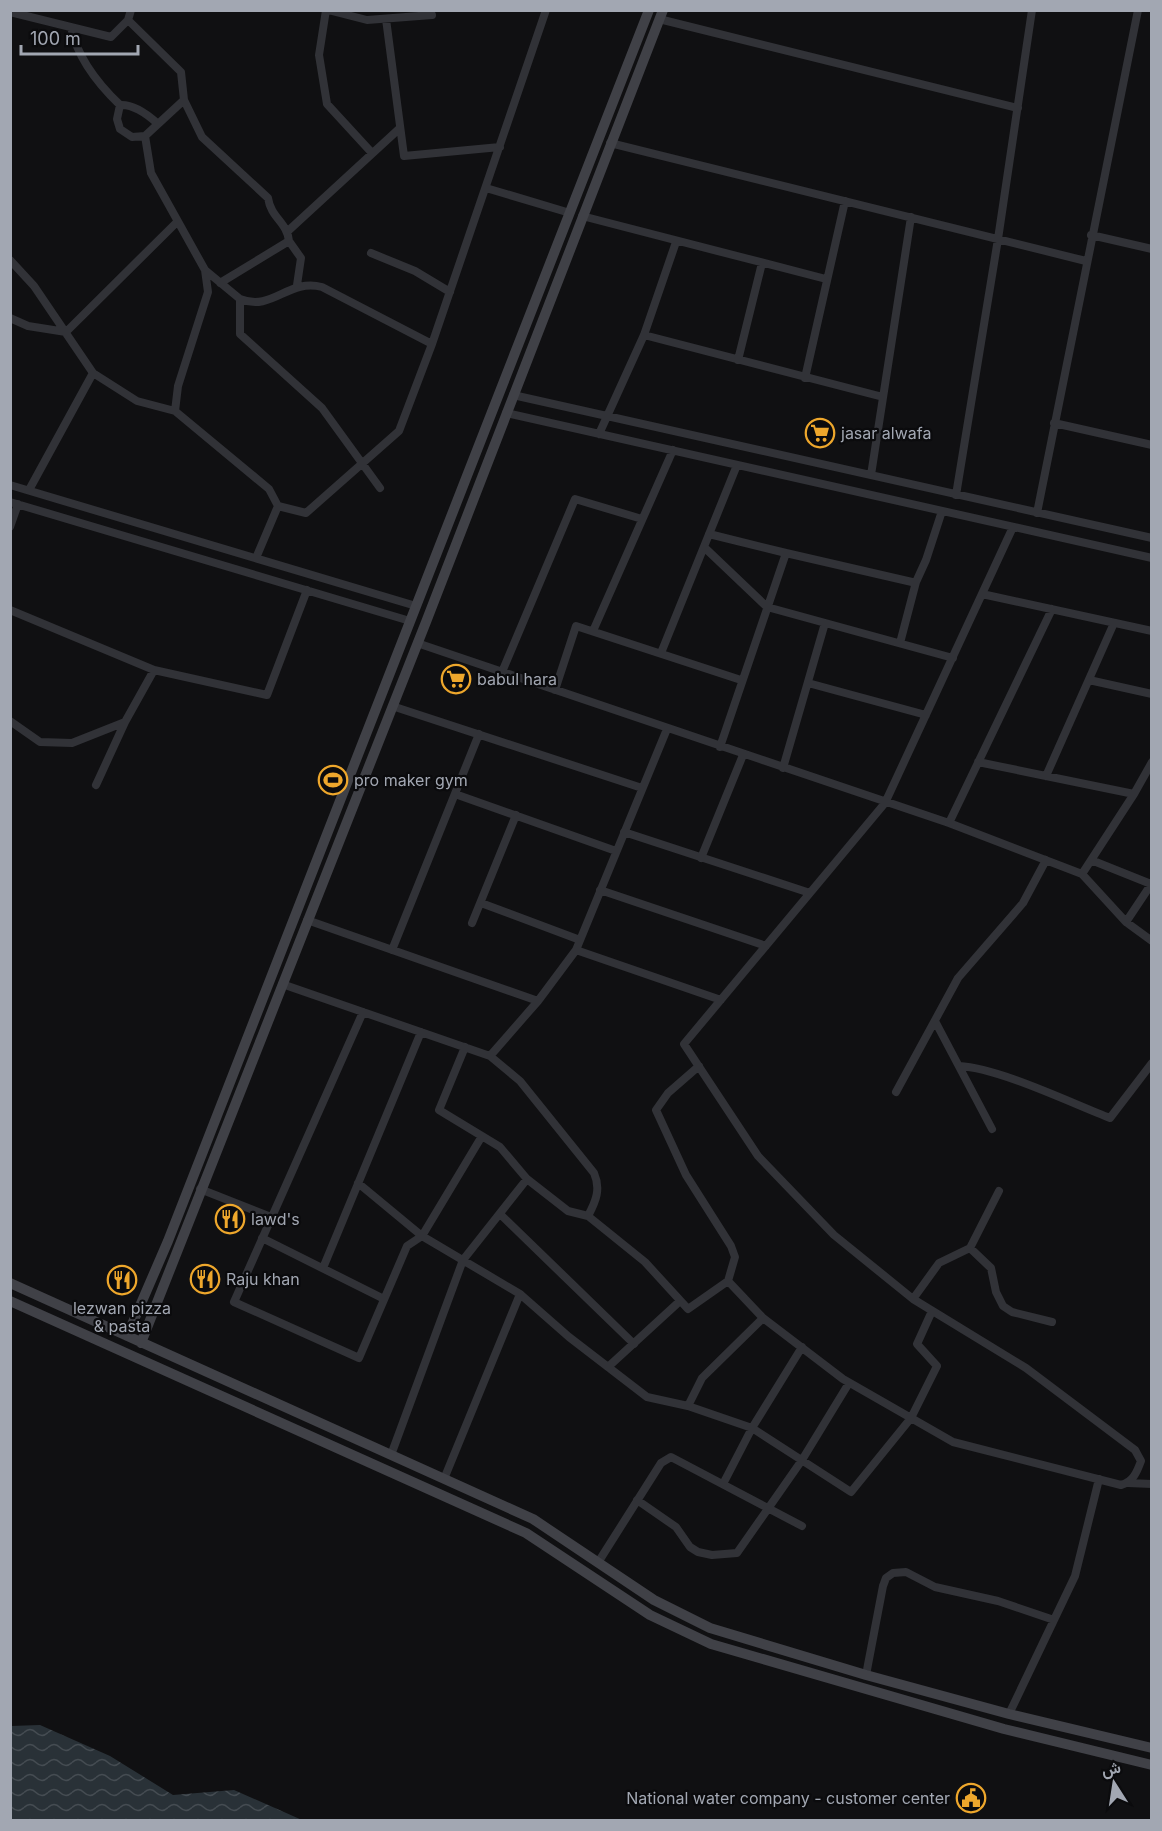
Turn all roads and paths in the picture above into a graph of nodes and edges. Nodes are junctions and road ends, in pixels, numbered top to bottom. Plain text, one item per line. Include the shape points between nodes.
1 (131, 10) edge
2 (327, 10) edge
3 (546, 10) edge
4 (649, 10) edge
5 (1032, 10) edge
6 (1138, 10) edge
7 (10, 12) edge
8 (432, 15) dead end
9 (661, 15) edge
10 (386, 19) junction
11 (128, 20) junction
12 (71, 27) junction
13 (184, 100) junction
14 (120, 105) junction
15 (1018, 108) junction
16 (157, 123) junction
17 (400, 128) junction
18 (145, 136) junction
19 (610, 142) junction
20 (500, 147) junction
21 (372, 153) junction
22 (486, 189) junction
23 (844, 201) junction
24 (570, 213) junction
25 (582, 216) junction
26 (911, 217) junction
27 (177, 222) junction
28 (288, 231) junction
29 (1091, 235) junction
30 (998, 239) junction
31 (289, 241) junction
32 (676, 242) junction
33 (1152, 249) edge
34 (371, 254) dead end
35 (10, 260) edge
36 (1086, 261) junction
37 (762, 263) junction
38 (205, 270) junction
39 (826, 279) junction
40 (220, 283) junction
41 (297, 285) junction
42 (450, 292) junction
43 (240, 299) junction
44 (10, 318) edge
45 (66, 332) junction
46 (644, 335) junction
47 (432, 344) junction
48 (738, 360) junction
49 (93, 372) junction
50 (805, 378) junction
51 (513, 395) junction
52 (883, 397) junction
53 (175, 411) junction
54 (506, 413) junction
55 (606, 416) junction
56 (1054, 423) junction
57 (599, 434) junction
58 (1152, 445) edge
59 (673, 450) junction
60 (363, 463) junction
61 (737, 465) junction
62 (871, 476) junction
63 (10, 485) edge
64 (380, 488) dead end
65 (29, 490) junction
66 (956, 495) junction
67 (14, 503) edge
68 (278, 506) junction
69 (942, 511) junction
70 (1037, 513) junction
71 (642, 519) junction
72 (10, 527) edge
73 (1013, 527) junction
74 (709, 534) junction
75 (1152, 538) edge
76 (704, 548) junction
77 (786, 553) junction
78 (256, 558) junction
79 (1152, 558) edge
80 (912, 582) dead end
81 (307, 590) junction
82 (982, 594) junction
83 (416, 606) junction
84 (767, 607) junction
85 (1052, 609) junction
86 (10, 610) edge
87 (410, 621) junction
88 (825, 623) junction
89 (1114, 623) junction
90 (1152, 631) edge
91 (594, 632) junction
92 (417, 643) junction
93 (900, 643) junction
94 (661, 653) junction
95 (953, 658) junction
96 (154, 670) junction
97 (502, 672) junction
98 (741, 680) junction
99 (1089, 680) junction
100 (808, 683) junction
101 (555, 690) junction
102 (1152, 694) edge
103 (392, 706) junction
104 (926, 715) junction
105 (10, 721) edge
106 (125, 722) junction
107 (667, 729) junction
108 (479, 734) junction
109 (720, 747) junction
110 (743, 754) junction
111 (978, 762) junction
112 (1152, 762) edge
113 (783, 768) junction
114 (1046, 776) junction
115 (96, 785) dead end
116 (642, 788) junction
117 (455, 794) junction
118 (1134, 794) junction
119 (885, 803) junction
120 (516, 815) junction
121 (949, 823) junction
122 (624, 832) junction
123 (616, 851) junction
124 (701, 858) junction
125 (1046, 860) junction
126 (1090, 860) junction
127 (1082, 874) junction
128 (1151, 883) edge
129 (600, 890) junction
130 (810, 893) junction
131 (481, 903) junction
132 (307, 920) junction
133 (1126, 922) junction
134 (472, 923) dead end
135 (580, 940) junction
136 (1152, 940) edge
137 (766, 946) junction
138 (392, 950) junction
139 (576, 950) junction
140 (282, 984) junction
141 (721, 1000) junction
142 (538, 1001) junction
143 (363, 1012) junction
144 (935, 1022) junction
145 (421, 1032) junction
146 (465, 1047) junction
147 (490, 1056) junction
148 (1152, 1063) edge
149 (699, 1066) junction
150 (959, 1066) junction
151 (896, 1092) dead end
152 (992, 1129) dead end
153 (482, 1136) junction
154 (527, 1179) junction
155 (358, 1182) junction
156 (200, 1190) junction
157 (999, 1191) dead end
158 (500, 1214) junction
159 (588, 1216) junction
160 (272, 1217) junction
161 (422, 1236) junction
162 (262, 1238) junction
163 (970, 1248) junction
164 (463, 1260) junction
165 (322, 1268) junction
166 (728, 1281) junction
167 (10, 1283) edge
168 (520, 1294) junction
169 (384, 1299) junction
170 (913, 1299) junction
171 (10, 1301) edge
172 (680, 1301) junction
173 (932, 1311) junction
174 (764, 1318) junction
175 (1052, 1322) dead end
176 (127, 1336) junction
177 (141, 1343) junction
178 (634, 1344) junction
179 (802, 1347) junction
180 (608, 1367) junction
181 (849, 1383) junction
182 (688, 1406) junction
183 (911, 1418) junction
184 (752, 1428) junction
185 (391, 1455) junction
186 (802, 1460) junction
187 (444, 1479) junction
188 (1099, 1479) junction
189 (1128, 1483) junction
190 (723, 1484) junction
191 (1152, 1484) edge
192 (637, 1500) junction
193 (767, 1509) junction
194 (802, 1526) dead end
195 (599, 1561) junction
196 (1054, 1620) junction
197 (866, 1675) junction
198 (1009, 1714) junction
199 (1152, 1748) edge
200 (1152, 1766) edge

1 - 11 street
2 - 10 street via 367,20
2 - 21 street via 319,55 327,105
3 - 20 street
4 - 24 main road
5 - 15 street
6 - 29 street
7 - 12 street
8 - 10 street
9 - 15 street
9 - 19 main road
10 - 17 street
11 - 12 street via 111,37
11 - 13 street via 181,72
12 - 14 street via 73,39 92,73
13 - 16 street
13 - 28 street via 202,137 268,198 270,211
14 - 16 street via 146,113
14 - 18 street via 120,129 132,137
15 - 30 street
16 - 18 street
17 - 20 street via 404,156
17 - 21 street
18 - 27 street via 151,173
19 - 23 street
19 - 25 main road
20 - 22 street
21 - 28 street
22 - 24 street
22 - 42 street
23 - 26 street
23 - 39 street
24 - 83 main road
25 - 32 street
25 - 51 main road
26 - 30 street
26 - 52 street
27 - 38 street
27 - 45 street
28 - 31 street
29 - 33 street
29 - 36 street
30 - 36 street
30 - 66 street
31 - 40 street
31 - 41 street via 300,258
32 - 37 street
32 - 46 street
34 - 42 street via 415,271
35 - 45 street
36 - 56 street
37 - 39 street
37 - 48 street
38 - 40 street
38 - 53 street via 208,292 178,386
39 - 50 street
40 - 43 street
41 - 43 street via 260,304
41 - 47 street via 322,287
42 - 47 street
43 - 60 street via 240,334 322,408
44 - 45 street via 28,326
45 - 49 street
46 - 48 street
46 - 55 street
47 - 60 street via 399,431
48 - 50 street
49 - 53 street via 137,401
49 - 65 street
50 - 52 street
51 - 54 main road
51 - 55 street
52 - 62 street
53 - 68 street via 269,489
54 - 57 street
54 - 92 main road
55 - 57 street
55 - 62 street
56 - 58 street
56 - 70 street
57 - 59 street
59 - 61 street
59 - 71 street
60 - 64 street
60 - 68 street via 306,513
61 - 69 street
61 - 74 street
62 - 66 street
63 - 65 street
65 - 78 street
66 - 70 street
67 - 72 street
67 - 81 street
68 - 78 street
69 - 73 street
69 - 93 street via 916,582
70 - 75 street
71 - 91 street
71 - 97 street via 575,499
73 - 79 street
73 - 82 street
74 - 76 street
74 - 77 street
76 - 84 street
76 - 94 street
77 - 80 street
77 - 84 street
78 - 83 street
81 - 87 street
81 - 96 street via 267,695
82 - 85 street
82 - 95 street
83 - 87 main road
84 - 88 street
84 - 98 street
85 - 89 street
85 - 111 street
86 - 96 street
87 - 176 main road via 168,1241
88 - 93 street
88 - 100 street
89 - 90 street
89 - 99 street
91 - 94 street
91 - 101 street via 576,626
92 - 97 street
92 - 103 main road
93 - 95 street
94 - 98 street
95 - 104 street
96 - 106 street
97 - 101 street
98 - 109 street
99 - 102 street
99 - 114 street
100 - 104 street
100 - 113 street
101 - 107 street
103 - 108 street
103 - 132 main road
104 - 119 street
105 - 106 street via 40,742 72,743
106 - 115 street
107 - 109 street
107 - 116 street
108 - 116 street
108 - 117 street
109 - 110 street
110 - 113 street
110 - 124 street
111 - 114 street
111 - 121 street
112 - 118 street
113 - 119 street
114 - 118 street
116 - 122 street
117 - 120 street
117 - 138 street
118 - 126 street
119 - 121 street
119 - 130 street
120 - 123 street
120 - 131 street
121 - 125 street
122 - 123 street
122 - 124 street
123 - 129 street
124 - 130 street
125 - 127 street
125 - 144 street via 1023,903 958,978
126 - 127 street
126 - 128 street
127 - 133 street
128 - 133 street
129 - 135 street
129 - 137 street
130 - 137 street
131 - 134 street
131 - 135 street
132 - 138 street
132 - 140 main road
133 - 136 street
135 - 139 street
137 - 141 street
138 - 142 street
139 - 141 street
139 - 142 street
140 - 143 street
140 - 156 main road
141 - 149 street via 684,1044
142 - 147 street
143 - 145 street
143 - 160 street
144 - 150 street
144 - 151 street
145 - 146 street
145 - 155 street
146 - 147 street
146 - 153 street via 439,1110
147 - 159 street via 520,1081 594,1173 597,1200
148 - 150 street via 1110,1118 1016,1082
149 - 166 street via 668,1093 656,1110 686,1175 731,1246 735,1257
149 - 170 street via 758,1156 834,1235
150 - 152 street
153 - 154 street via 500,1147
153 - 161 street
154 - 158 street
154 - 159 street via 568,1211
155 - 161 street
155 - 165 street
156 - 160 street
156 - 177 main road
157 - 163 street
158 - 164 street
158 - 178 street
159 - 172 street via 645,1262
160 - 162 street
161 - 164 street
161 - 169 street via 407,1246
162 - 165 street
162 - 169 street via 234,1302 359,1358
163 - 170 street via 939,1263
163 - 175 street via 991,1268 1003,1306
164 - 168 street
164 - 185 street
165 - 169 street
166 - 172 street via 688,1309
166 - 174 street
167 - 176 main road
168 - 180 street
168 - 187 street
170 - 173 street
171 - 200 main road via 526,1533 650,1615 711,1644 1004,1729
172 - 178 street
173 - 183 street via 917,1344 937,1366
173 - 189 street via 1026,1368 1135,1450 1141,1461
174 - 179 street
174 - 182 street via 702,1378
176 - 177 main road
177 - 185 main road
178 - 180 street
179 - 181 street
179 - 184 street
180 - 182 street via 647,1396
181 - 183 street
181 - 186 street
182 - 184 street
183 - 186 street via 851,1492
183 - 188 street via 953,1442
184 - 186 street
184 - 190 street
185 - 187 main road
186 - 193 street
187 - 195 main road via 533,1519
188 - 189 street
188 - 196 street via 1083,1551
189 - 191 street
190 - 192 street via 671,1457 661,1463
190 - 193 street
192 - 193 street via 676,1527 690,1547 711,1555 737,1553
192 - 195 street
193 - 194 street
195 - 197 main road via 654,1600 710,1628
196 - 197 street via 998,1601 935,1587 906,1572 893,1573 883,1586
196 - 198 street
197 - 198 main road
198 - 199 main road

